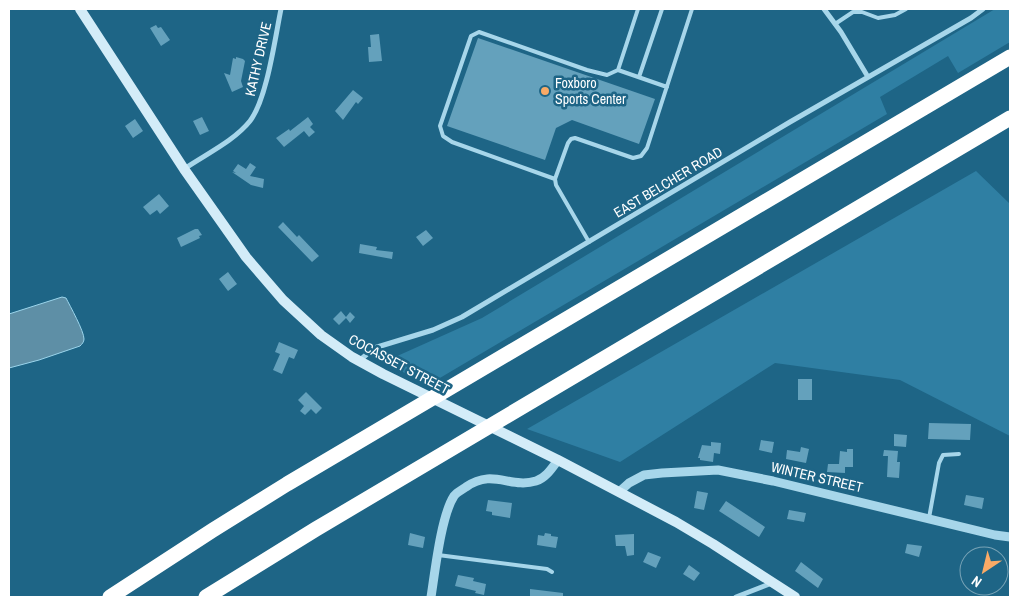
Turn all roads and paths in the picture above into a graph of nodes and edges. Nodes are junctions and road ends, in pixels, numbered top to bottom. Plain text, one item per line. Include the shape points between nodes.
1 (80, 9) edge
2 (281, 9) edge
3 (638, 9) edge
4 (662, 9) edge
5 (692, 9) edge
6 (824, 9) edge
7 (906, 9) edge
8 (983, 9) edge
9 (836, 24) junction
10 (1010, 57) edge
11 (618, 70) junction
12 (639, 77) junction
13 (868, 77) junction
14 (667, 87) junction
15 (1010, 118) edge
16 (184, 169) junction
17 (555, 179) junction
18 (589, 242) junction
19 (359, 361) junction
20 (959, 454) dead end
21 (558, 460) junction
22 (619, 492) junction
23 (928, 518) junction
24 (1010, 537) edge
25 (438, 555) junction
26 (552, 572) dead end
27 (772, 583) junction
28 (110, 597) edge
29 (206, 597) edge
30 (431, 597) edge
31 (736, 597) edge
32 (794, 597) edge

1 - 16 main road, COCASSET STREET
2 - 16 street, KATHY DRIVE via 256,112 235,136
3 - 11 lane
4 - 12 lane
5 - 14 lane
6 - 9 street
7 - 9 lane via 878,18 853,12
8 - 13 street, EAST BELCHER ROAD
9 - 13 street
10 - 28 highway via 245,510
11 - 12 lane
11 - 17 lane via 607,75 478,32 471,36 440,126 443,136
12 - 14 lane
13 - 18 street, EAST BELCHER ROAD
14 - 17 lane via 647,148 641,156 633,158 574,138 568,143
15 - 29 highway
16 - 19 main road, COCASSET STREET via 265,280 321,335
17 - 18 lane via 559,192
18 - 19 street, EAST BELCHER ROAD via 462,317 433,330 374,348
19 - 21 main road, COCASSET STREET
20 - 23 lane via 943,455 939,463
21 - 22 main road, COCASSET STREET
21 - 25 street via 537,481 480,478 458,492 447,512
22 - 23 street, WINTER STREET via 644,475 718,470
22 - 27 main road, COCASSET STREET via 696,534
23 - 24 street, WINTER STREET
25 - 26 lane
25 - 30 street
27 - 31 street
27 - 32 main road, COCASSET STREET

